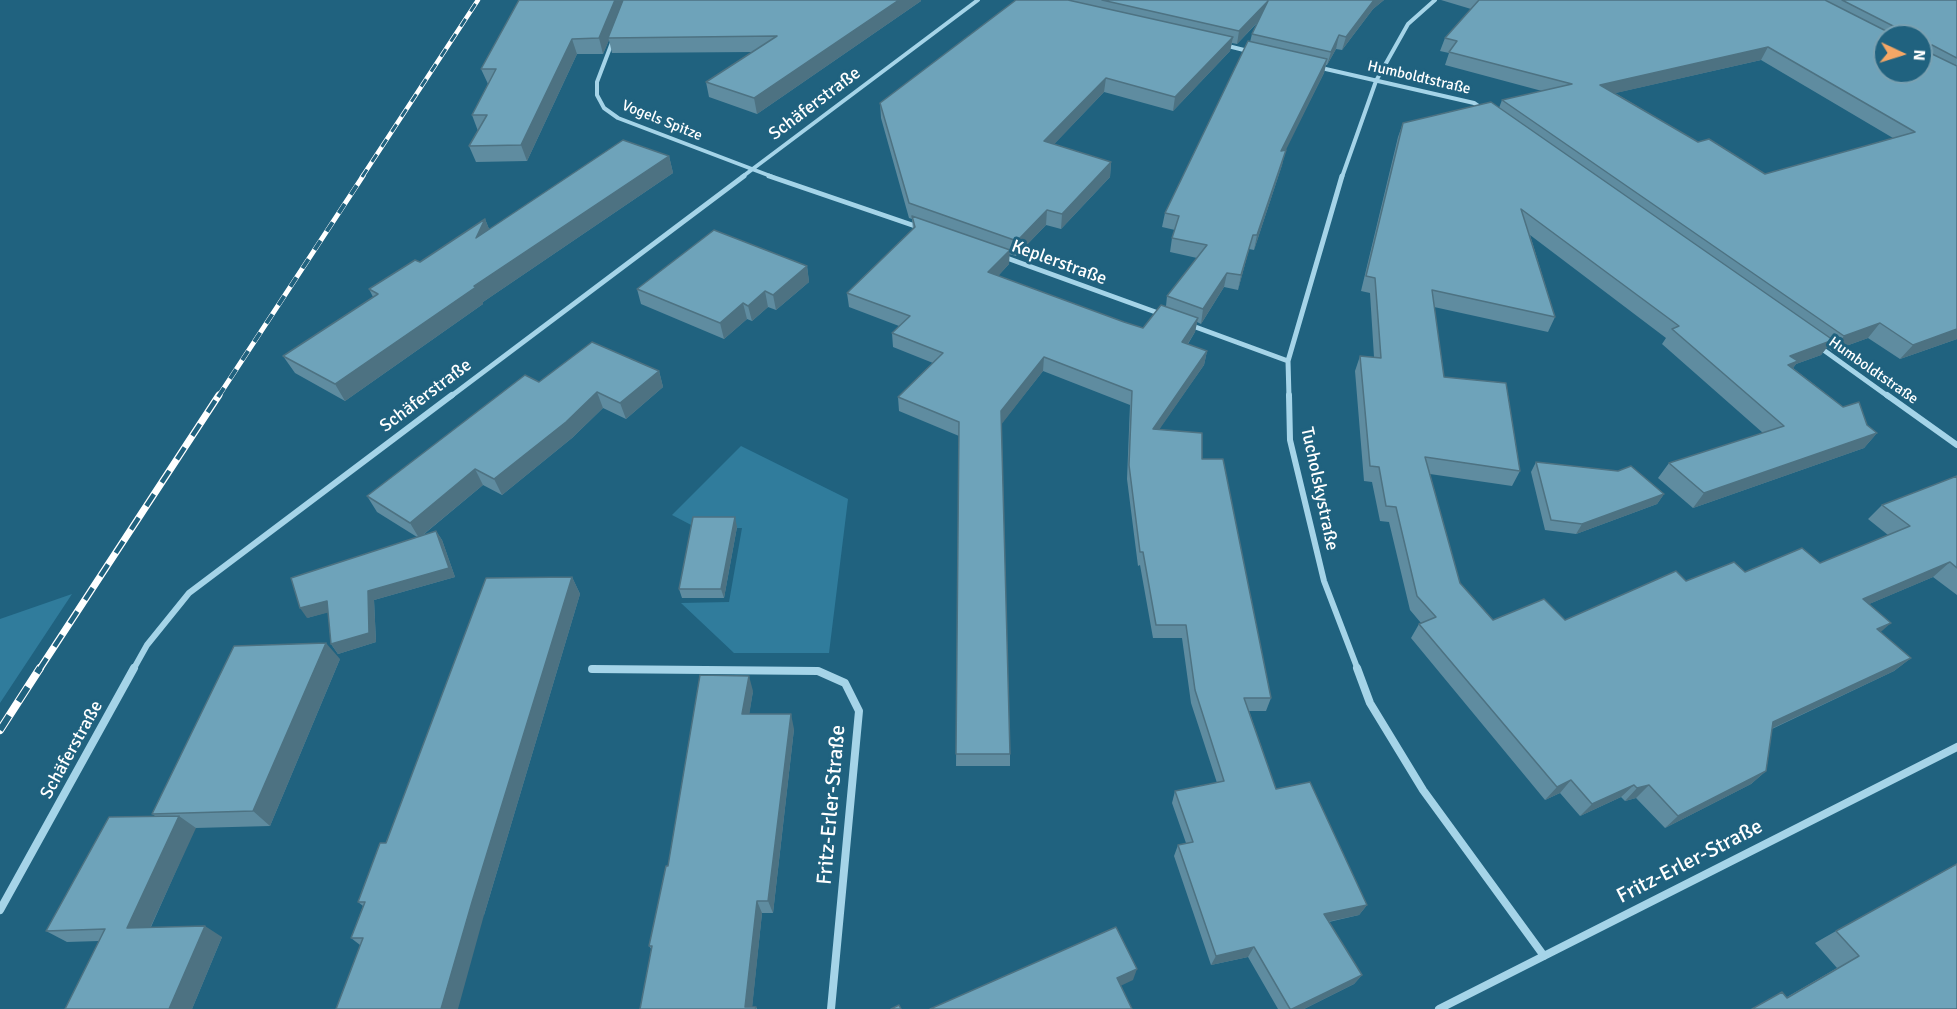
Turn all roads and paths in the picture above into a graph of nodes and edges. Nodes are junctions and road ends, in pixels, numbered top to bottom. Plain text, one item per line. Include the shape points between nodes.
1 (978, 0) edge
2 (1435, 0) edge
3 (616, 31) edge
4 (1213, 43) edge
5 (1260, 54) edge
6 (1306, 65) edge
7 (1376, 81) junction
8 (1494, 117) edge
9 (752, 170) junction
10 (928, 230) edge
11 (995, 254) edge
12 (1168, 317) edge
13 (1179, 321) edge
14 (1812, 342) edge
15 (1288, 361) junction
16 (1957, 445) edge
17 (592, 669) dead end
18 (1957, 747) edge
19 (0, 910) edge
20 (1544, 956) junction
21 (831, 1009) edge
22 (1438, 1009) edge

1 - 9 street, Schäferstraße
2 - 7 street, Tucholskystraße via 1408,24
3 - 9 street, Vogels Spitze via 597,82 597,95 604,108 618,118
4 - 5 street
6 - 7 street, Humboldtstraße
7 - 8 street, Humboldtstraße via 1474,103
7 - 15 street, Tucholskystraße via 1343,174
9 - 10 street
9 - 19 street, Schäferstraße via 189,593 147,645
11 - 12 street, Keplerstraße
13 - 15 street
14 - 16 street, Humboldtstraße
15 - 20 street, Tucholskystraße via 1290,440 1324,581 1370,703 1423,790
17 - 21 street, Fritz-Erler-Straße via 818,671 845,683 859,711
18 - 20 street, Fritz-Erler-Straße
20 - 22 street, Fritz-Erler-Straße

